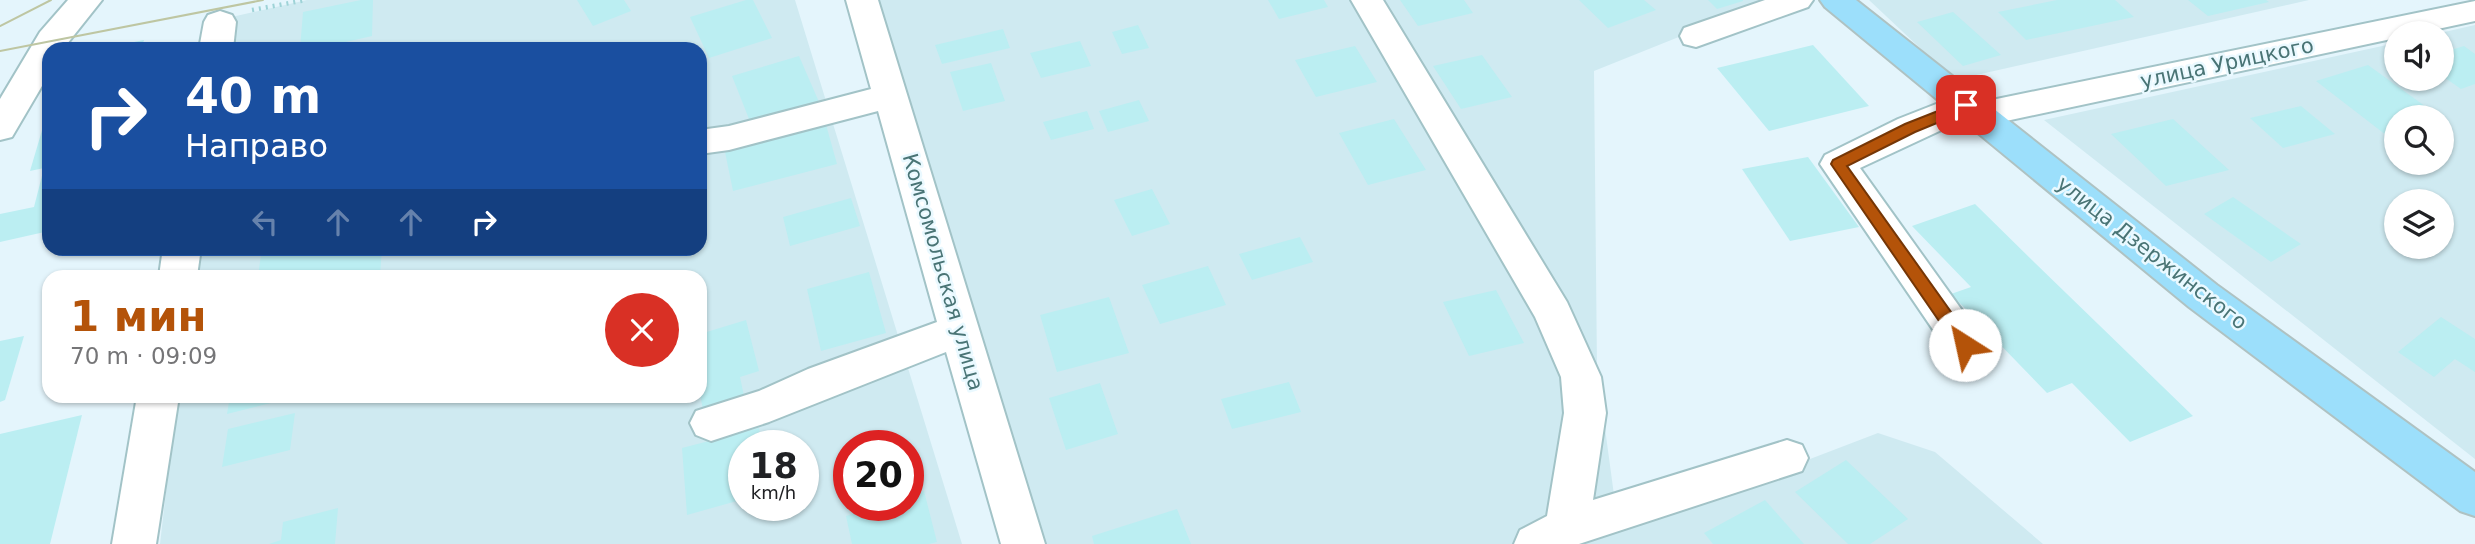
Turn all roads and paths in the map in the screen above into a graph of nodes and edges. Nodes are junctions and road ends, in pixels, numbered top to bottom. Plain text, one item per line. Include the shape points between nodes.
1 (86, 0) edge
2 (306, 0) edge
3 (862, 0) edge
4 (1367, 0) edge
5 (1797, 0) edge
6 (1836, 0) edge
7 (2475, 10) edge
8 (218, 35) edge
9 (1696, 36) dead end
10 (51, 42) edge
11 (42, 57) edge
12 (891, 96) junction
13 (1972, 110) junction
14 (0, 128) edge
15 (707, 141) edge
16 (960, 330) junction
17 (1965, 345) dead end
18 (157, 403) edge
19 (711, 423) dead end
20 (1787, 458) dead end
21 (2475, 496) edge
22 (1552, 536) edge
23 (134, 544) edge
24 (1023, 544) edge

1 - 10 street
2 - 8 path via 230,15
3 - 12 street, Комсомольская улица
4 - 22 street via 1553,313 1581,377 1585,413
5 - 9 street
6 - 13 main road, улица Дзержинского
7 - 13 street, улица Урицкого
11 - 14 street
12 - 15 street
12 - 16 street, Комсомольская улица
13 - 17 street, улица Урицкого via 1910,128 1838,164
13 - 21 main road, улица Дзержинского via 2203,296
16 - 19 street
16 - 24 street, Комсомольская улица
18 - 23 street
20 - 22 street

